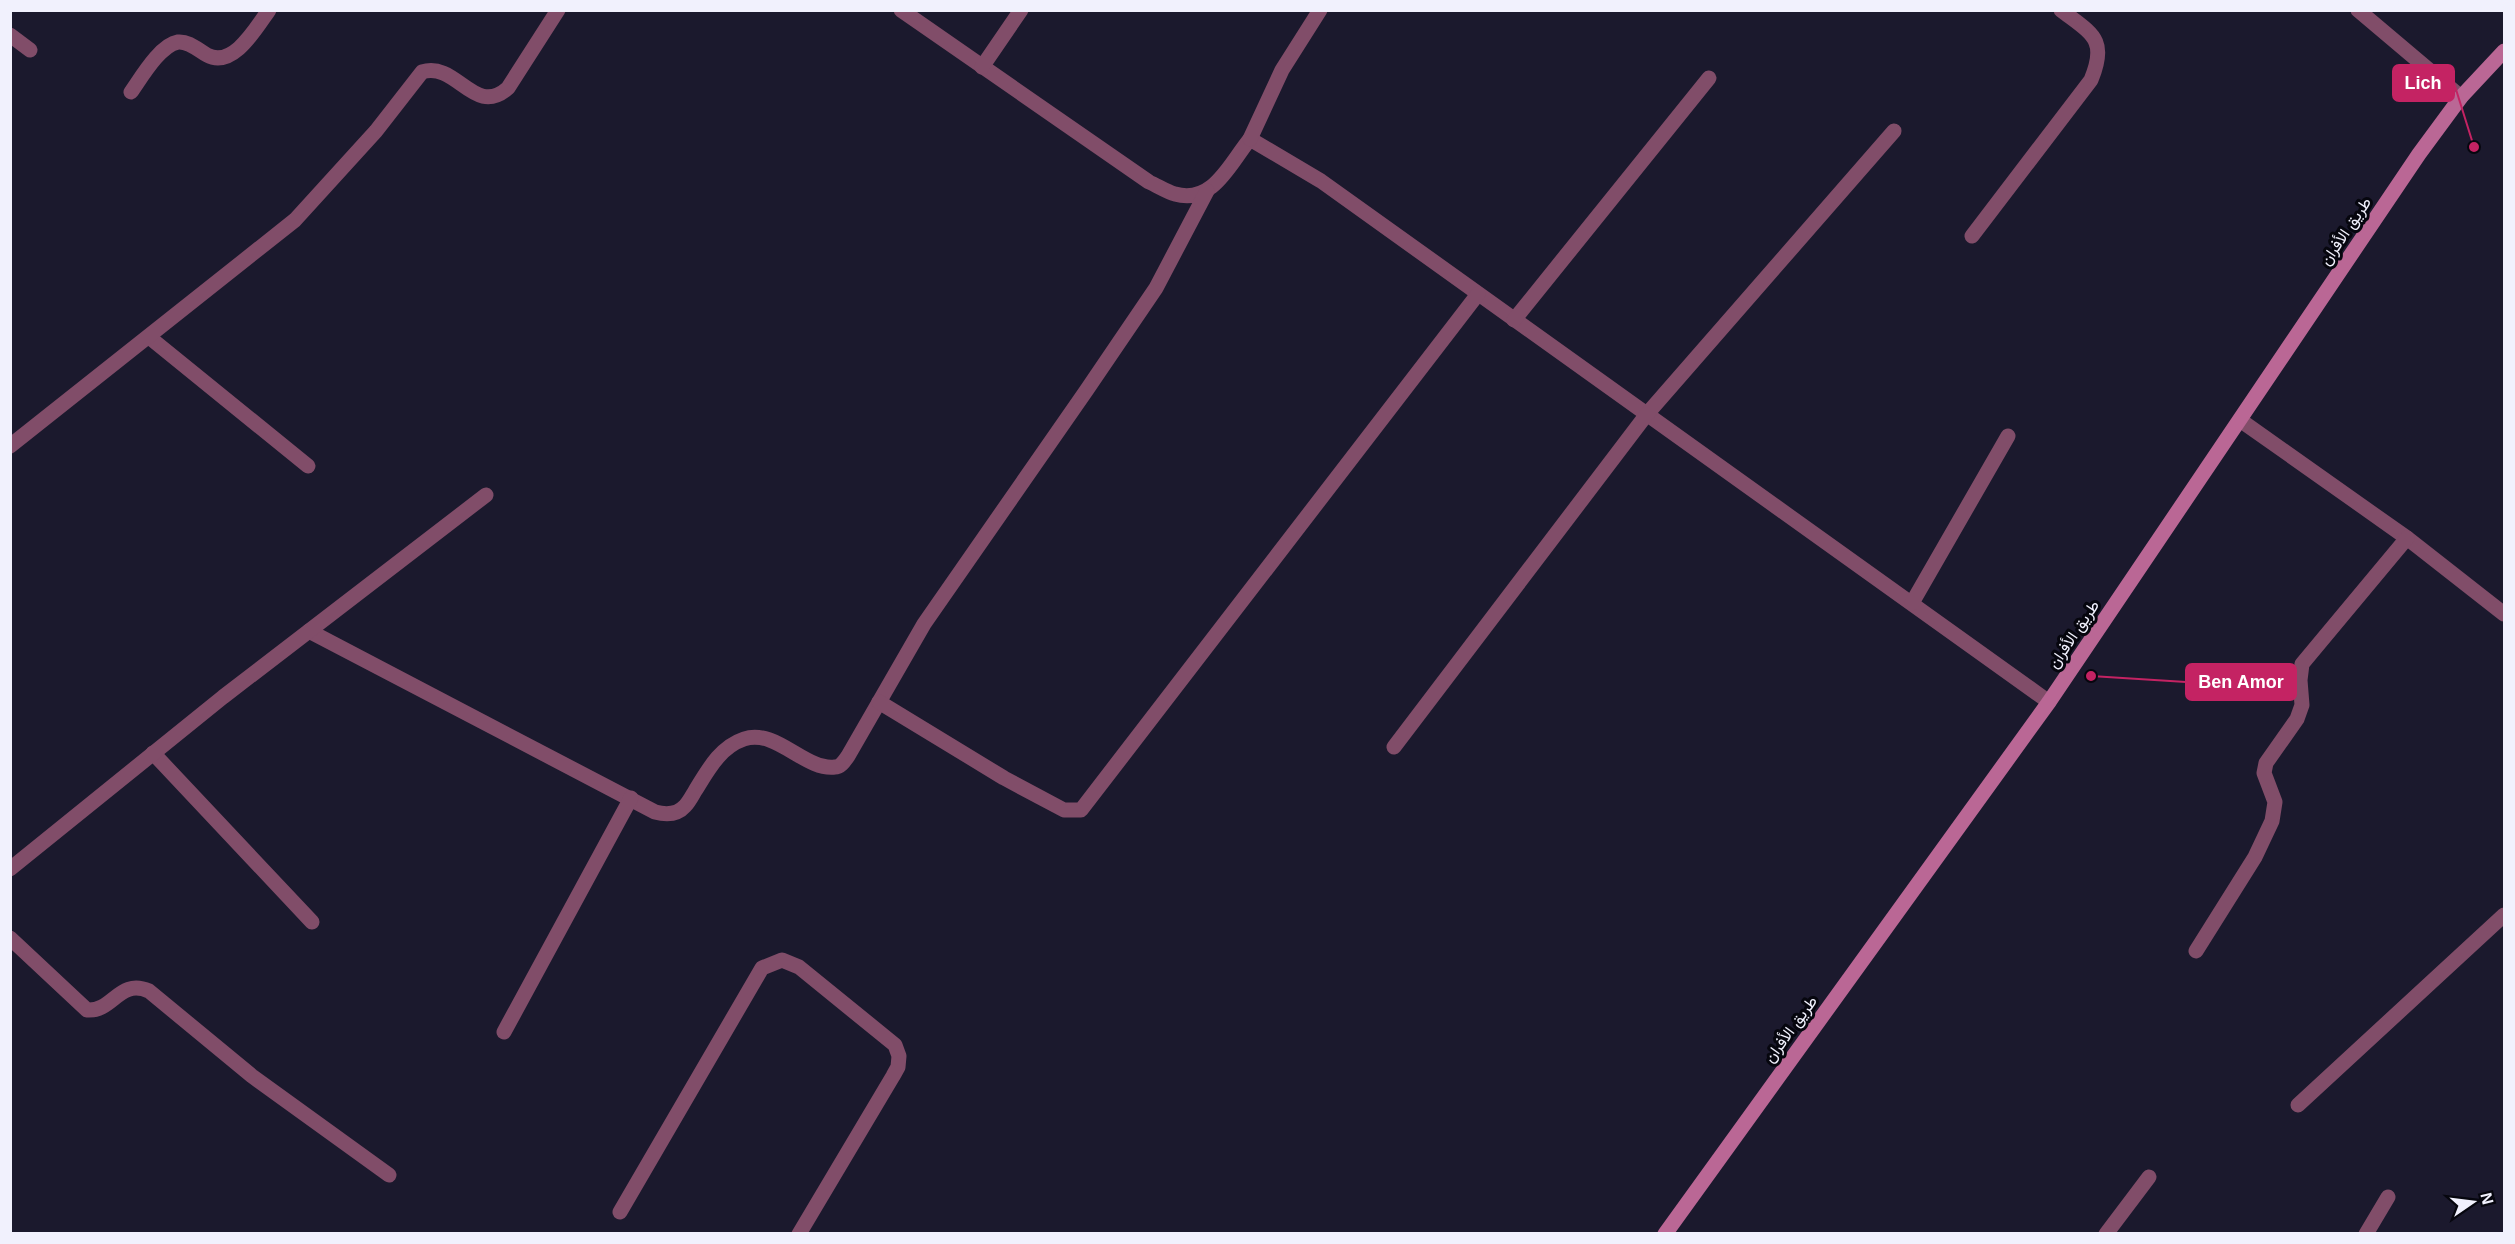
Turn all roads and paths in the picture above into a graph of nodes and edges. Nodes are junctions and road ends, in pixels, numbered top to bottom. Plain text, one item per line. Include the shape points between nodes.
1 (269, 10) edge
2 (558, 10) edge
3 (901, 10) edge
4 (1021, 10) edge
5 (1320, 10) edge
6 (2061, 10) edge
7 (2358, 10) edge
8 (10, 34) edge
9 (30, 50) dead end
10 (2502, 59) edge
11 (982, 67) junction
12 (1709, 78) dead end
13 (131, 92) dead end
14 (2461, 97) junction
15 (1894, 131) dead end
16 (1250, 139) junction
17 (1208, 191) junction
18 (1972, 236) dead end
19 (1478, 294) junction
20 (1514, 320) junction
21 (149, 337) junction
22 (1647, 414) junction
23 (2240, 420) junction
24 (2008, 436) dead end
25 (10, 446) edge
26 (308, 466) dead end
27 (486, 495) dead end
28 (2407, 538) junction
29 (1912, 603) junction
30 (2505, 614) edge
31 (309, 631) junction
32 (879, 702) junction
33 (2049, 702) junction
34 (1394, 747) dead end
35 (153, 753) junction
36 (631, 798) junction
37 (10, 868) edge
38 (2505, 915) edge
39 (312, 922) dead end
40 (10, 938) edge
41 (2196, 951) dead end
42 (504, 1032) dead end
43 (2298, 1105) dead end
44 (389, 1175) dead end
45 (2149, 1177) dead end
46 (2388, 1197) dead end
47 (620, 1212) dead end
48 (800, 1233) edge
49 (1665, 1233) edge
50 (2106, 1233) edge
51 (2366, 1233) edge

1 - 13 street via 249,37 232,54 221,58 192,45 178,42 168,46
2 - 21 street via 499,96 487,98 476,94 436,70 422,72 376,131 295,220
3 - 11 street
4 - 11 street
5 - 16 street via 1282,70
6 - 18 street via 2094,38 2099,60 2091,80
7 - 14 street
8 - 9 street
10 - 14 main road, طريق الأفران
11 - 17 street via 1149,182 1175,194 1190,196
12 - 20 street
14 - 23 main road, طريق الأفران
15 - 22 street
16 - 17 street
16 - 19 street via 1321,182
17 - 32 street via 1156,288 924,624
19 - 20 street
19 - 32 street via 1081,810 1064,810 1004,778
20 - 22 street
21 - 25 street
21 - 26 street
22 - 29 street
22 - 34 street
23 - 28 street
23 - 33 main road, طريق الأفران
24 - 29 street
27 - 31 street
28 - 30 street
28 - 41 street via 2302,664 2302,705 2266,763 2264,773 2275,802 2272,821 2255,857
29 - 33 street
31 - 35 street
31 - 36 street
32 - 36 street via 848,756 835,767 817,764 767,739 748,737 733,743 713,762 686,806 676,813 655,812
33 - 49 main road, طريق الأفران
35 - 37 street
35 - 39 street
36 - 42 street
38 - 43 street
40 - 44 street via 87,1010 100,1008 132,987 149,991 252,1076
45 - 50 street
46 - 51 street
47 - 48 street via 762,968 782,960 799,967 865,1020 895,1045 899,1056 893,1076

